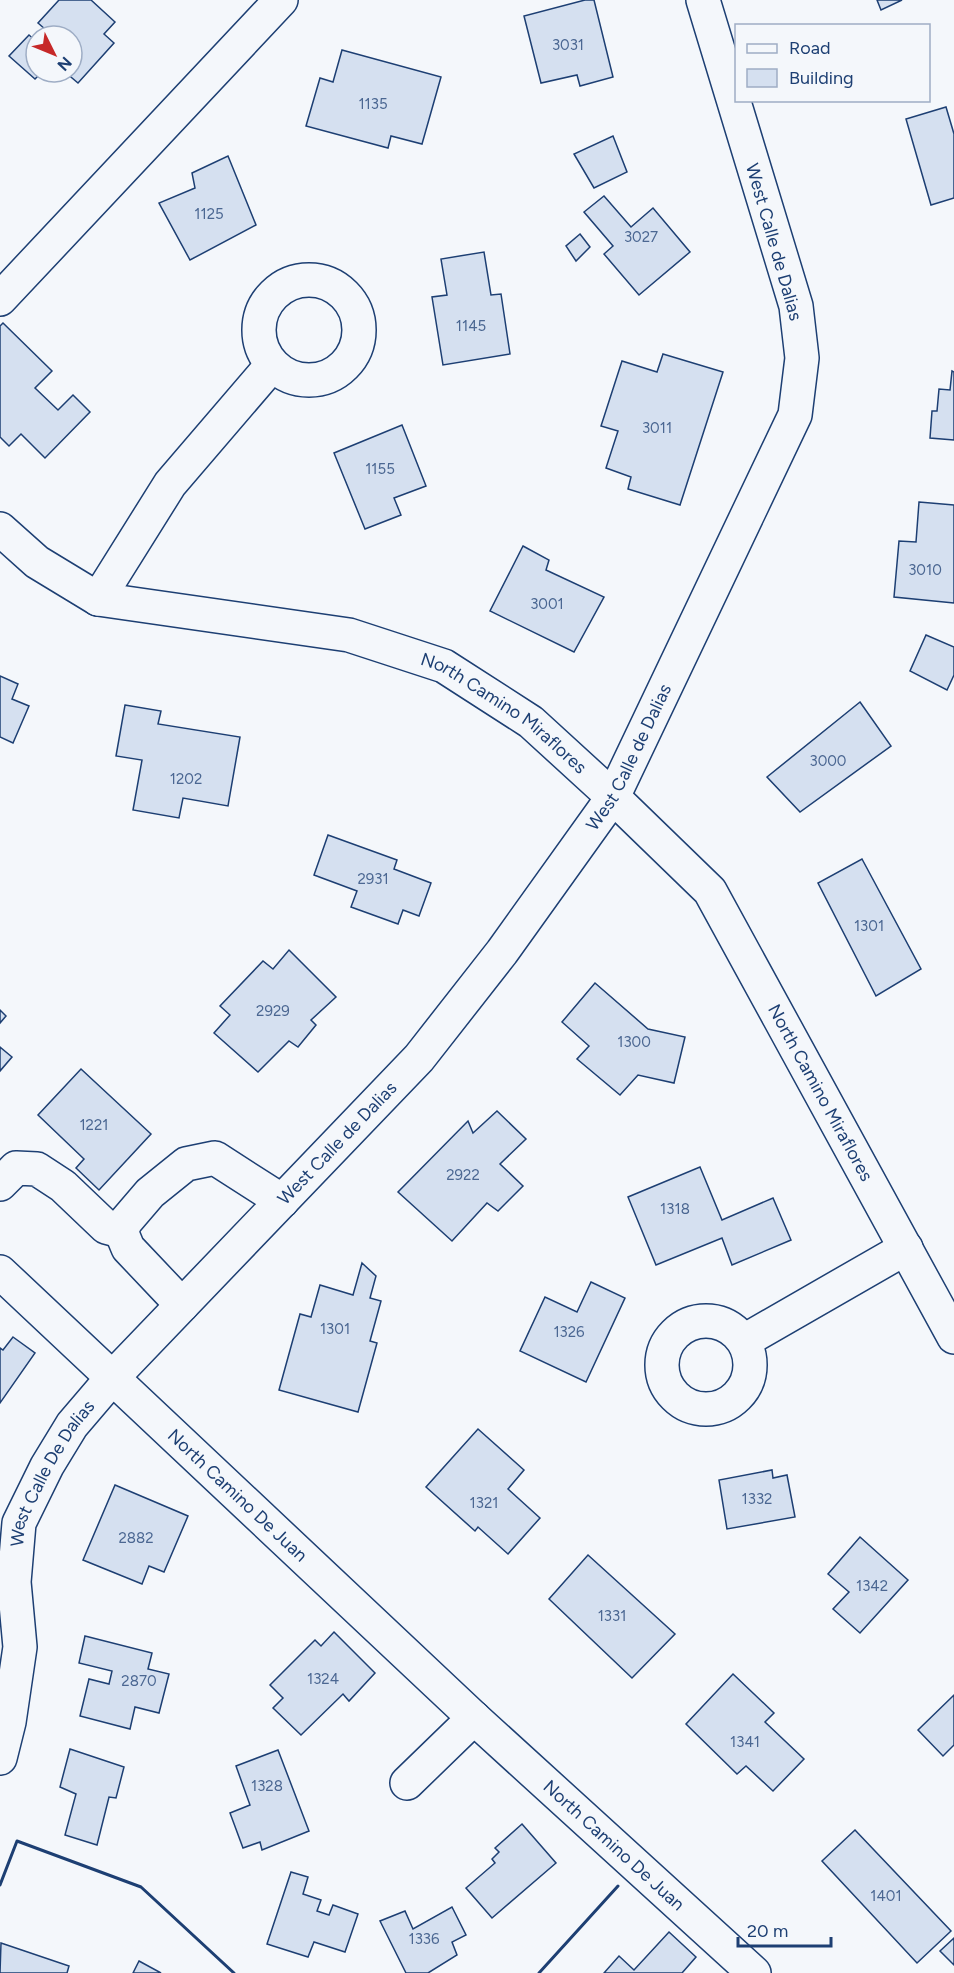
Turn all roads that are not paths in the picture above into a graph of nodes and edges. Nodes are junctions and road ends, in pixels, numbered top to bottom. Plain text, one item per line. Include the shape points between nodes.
1 (282, 0) edge
2 (703, 0) edge
3 (0, 299) edge
4 (272, 365) dead end
5 (0, 529) edge
6 (98, 599) junction
7 (613, 797) junction
8 (0, 1184) edge
9 (282, 1200) junction
10 (121, 1231) junction
11 (906, 1248) junction
12 (0, 1272) edge
13 (182, 1305) junction
14 (954, 1337) edge
15 (744, 1341) dead end
16 (113, 1377) junction
17 (474, 1718) junction
18 (0, 1758) edge
19 (407, 1783) dead end
20 (754, 1973) edge

1 - 3 street
2 - 7 street, West Calle de Dalias via 796,306 802,358 795,415
4 - 6 street via 170,484
5 - 6 street, North Camino Miraflores via 37,562
6 - 7 street, North Camino Miraflores via 349,635 444,666 531,722
7 - 9 street, West Calle de Dalias via 502,952 419,1058
7 - 11 street, North Camino Miraflores via 710,891
8 - 10 street via 16,1168 37,1169 63,1186 106,1227
9 - 10 street via 215,1158 186,1164 150,1193
9 - 13 street, West Calle de Dalias
10 - 13 street via 128,1248
11 - 14 street, North Camino Miraflores
11 - 15 street
12 - 16 street, North Camino De Juan
13 - 16 street, West Calle de Dalias
16 - 17 street, North Camino De Juan
16 - 18 street, West Calle De Dalias via 72,1425 19,1523 14,1582 20,1647
17 - 19 street
17 - 20 street, North Camino De Juan

